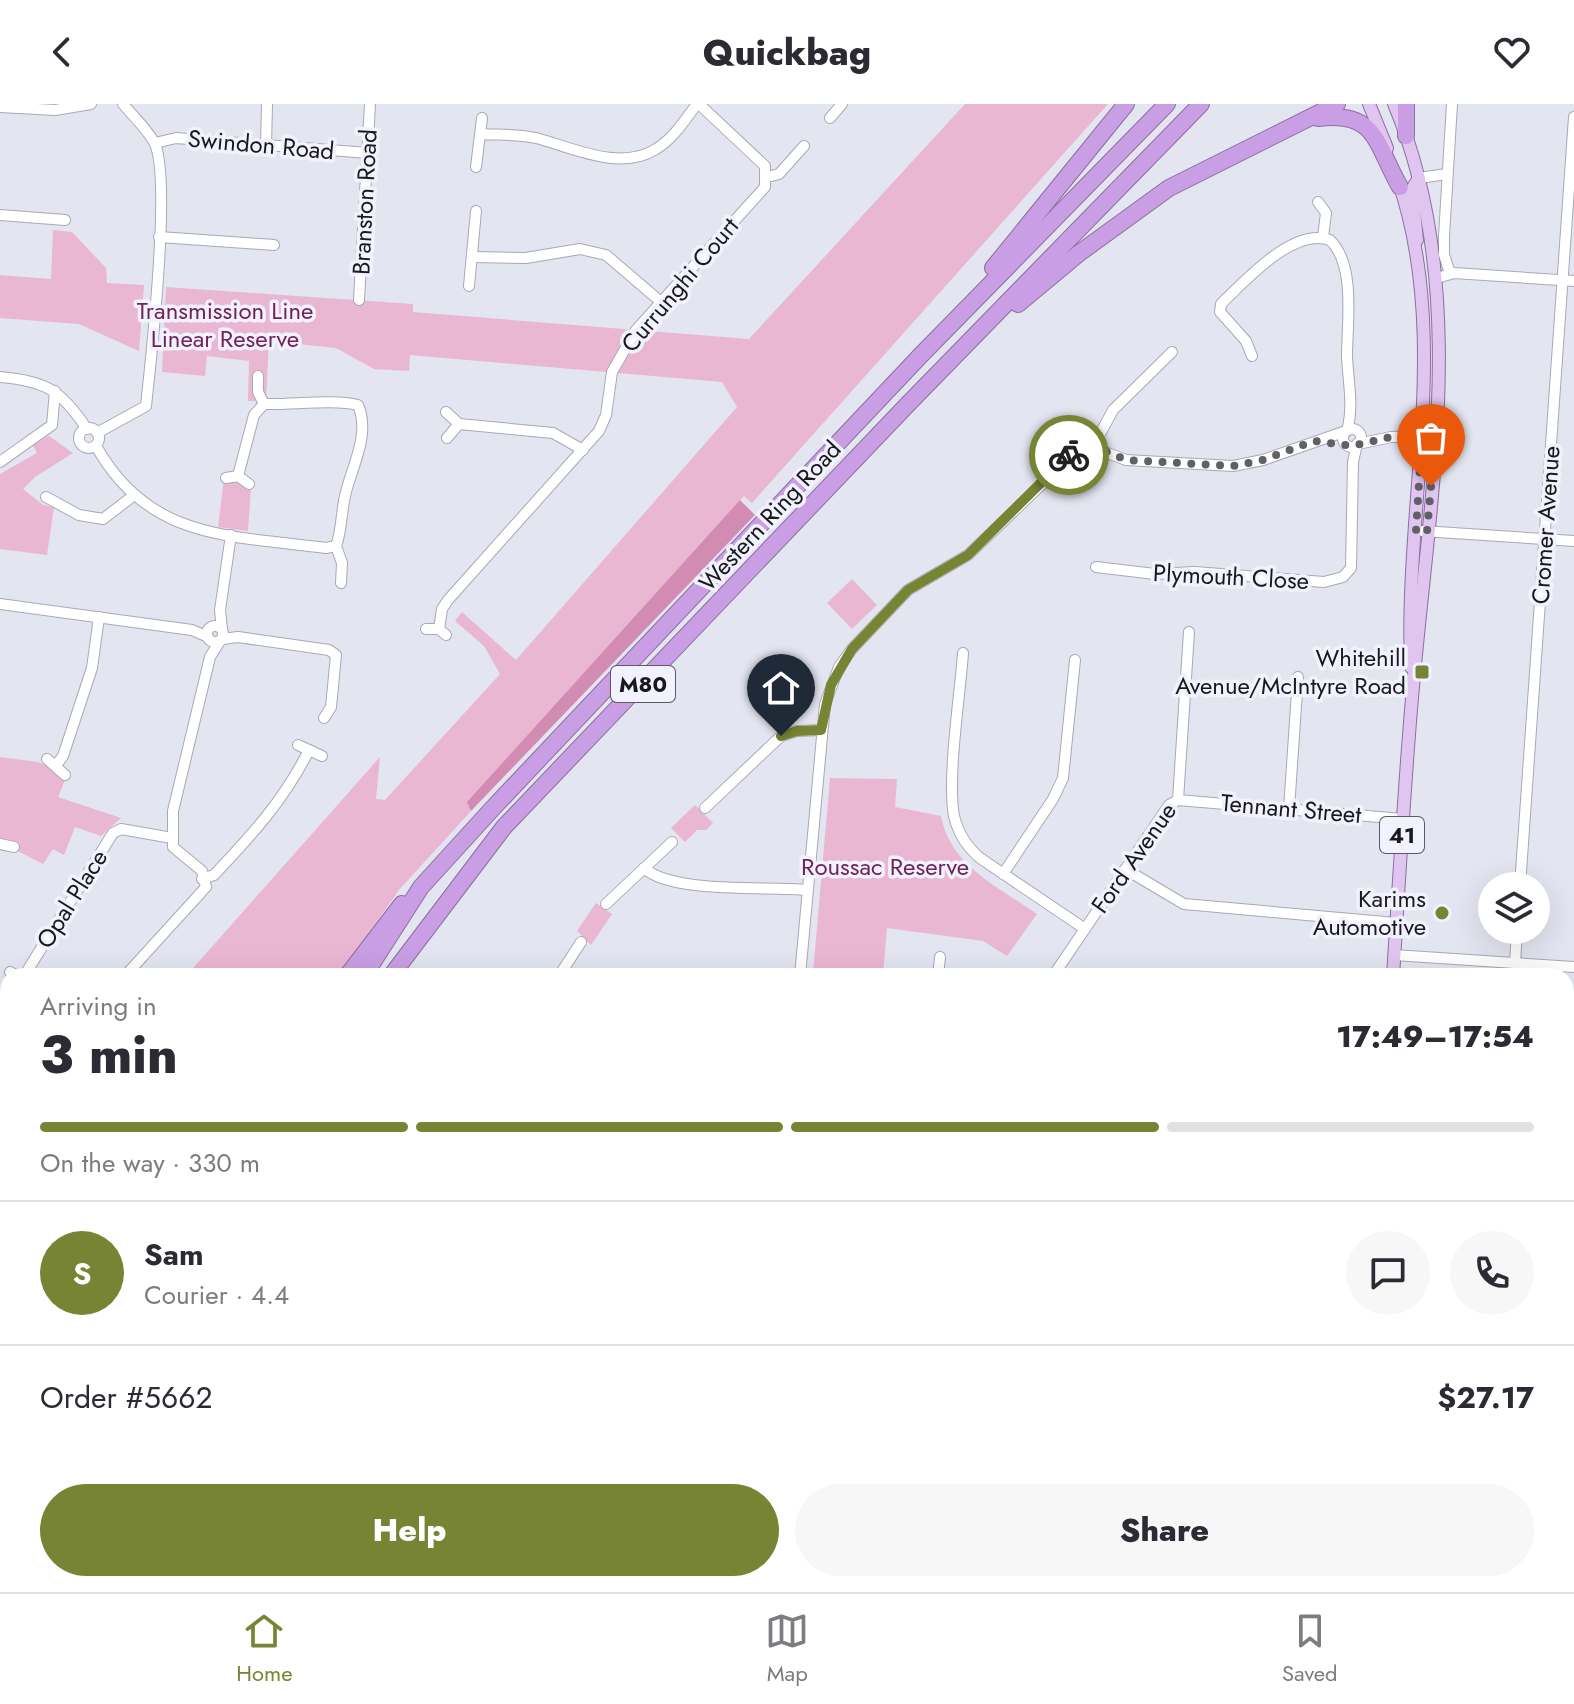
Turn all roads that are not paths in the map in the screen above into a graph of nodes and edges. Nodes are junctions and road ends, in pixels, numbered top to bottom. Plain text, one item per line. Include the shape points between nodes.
1 (91, 104) edge
2 (123, 104) edge
3 (267, 104) edge
4 (370, 104) edge
5 (698, 104) edge
6 (842, 104) edge
7 (1126, 104) edge
8 (1167, 104) edge
9 (1201, 104) edge
10 (1337, 104) edge
11 (1369, 104) edge
12 (1394, 104) edge
13 (1406, 104) edge
14 (1452, 104) edge
15 (0, 107) edge
16 (1574, 117) edge
17 (482, 118) dead end
18 (830, 118) dead end
19 (1313, 118) junction
20 (481, 134) junction
21 (1406, 136) junction
22 (155, 143) junction
23 (266, 146) junction
24 (804, 146) dead end
25 (368, 153) junction
26 (476, 167) dead end
27 (1447, 174) junction
28 (767, 177) junction
29 (1419, 178) junction
30 (1400, 187) junction
31 (1318, 202) dead end
32 (476, 211) dead end
33 (0, 215) edge
34 (65, 220) dead end
35 (159, 237) junction
36 (1323, 237) junction
37 (274, 245) dead end
38 (474, 257) junction
39 (1416, 259) junction
40 (1450, 273) junction
41 (1419, 278) junction
42 (1437, 278) junction
43 (1568, 281) edge
44 (469, 286) dead end
45 (359, 300) dead end
46 (661, 302) junction
47 (1172, 352) dead end
48 (921, 355) junction
49 (1252, 356) dead end
50 (258, 376) dead end
51 (0, 377) edge
52 (55, 391) junction
53 (909, 403) junction
54 (264, 404) junction
55 (446, 412) dead end
56 (459, 424) junction
57 (92, 431) junction
58 (1428, 436) junction
59 (447, 438) dead end
60 (1352, 438) junction
61 (1094, 445) junction
62 (96, 446) junction
63 (583, 450) junction
64 (0, 462) edge
65 (238, 476) junction
66 (226, 478) dead end
67 (249, 484) dead end
68 (133, 496) junction
69 (46, 497) dead end
70 (1422, 531) junction
71 (231, 535) junction
72 (1545, 539) junction
73 (1574, 541) edge
74 (336, 546) junction
75 (1096, 567) dead end
76 (341, 583) dead end
77 (0, 604) edge
78 (99, 617) junction
79 (426, 629) dead end
80 (1189, 632) dead end
81 (215, 634) junction
82 (963, 653) dead end
83 (1075, 660) dead end
84 (1298, 677) dead end
85 (323, 720) dead end
86 (821, 730) junction
87 (298, 745) dead end
88 (309, 750) junction
89 (322, 756) dead end
90 (65, 775) dead end
91 (1178, 800) junction
92 (705, 808) dead end
93 (1289, 809) junction
94 (1403, 819) junction
95 (172, 838) junction
96 (672, 842) dead end
97 (0, 844) edge
98 (14, 847) dead end
99 (644, 868) junction
100 (1125, 869) junction
101 (1521, 872) edge
102 (1003, 874) junction
103 (203, 879) junction
104 (421, 887) junction
105 (807, 890) junction
106 (606, 904) dead end
107 (1396, 923) junction
108 (1085, 929) junction
109 (581, 942) dead end
110 (1516, 944) edge
111 (1394, 955) junction
112 (940, 957) dead end
113 (1515, 963) junction
114 (29, 968) edge
115 (132, 968) edge
116 (353, 968) edge
117 (369, 968) edge
118 (397, 968) edge
119 (564, 968) edge
120 (801, 968) edge
121 (939, 968) edge
122 (1058, 968) edge
123 (1393, 968) edge
124 (1526, 968) edge

1 - 15 street via 55,110
2 - 22 street
3 - 23 street
4 - 25 street, Branston Road
5 - 20 street via 667,142 635,156 578,153 535,138
5 - 28 street via 757,156
6 - 18 street
7 - 48 highway
8 - 48 highway, Western Ring Road / M80
9 - 53 highway, Western Ring Road / M80
10 - 19 highway
11 - 30 main road, 41
12 - 21 main road, 41
13 - 21 highway
14 - 27 street
16 - 43 street, Cromer Avenue
17 - 20 street
19 - 30 highway via 1347,116 1367,126
19 - 53 highway via 1169,188 1130,215 996,321
20 - 26 street
21 - 29 main road, 41
22 - 23 street, Swindon Road via 176,138
22 - 35 street via 162,174
23 - 25 street, Swindon Road
24 - 28 street, Currunghi Court via 779,174
25 - 45 street, Branston Road
27 - 29 street
27 - 40 street via 1444,255
28 - 46 street, Currunghi Court via 765,187
29 - 39 main road via 1412,189
29 - 42 main road, 41
30 - 39 main road, 41
31 - 36 street via 1326,213
32 - 38 street
33 - 34 street
35 - 37 street
35 - 57 street via 146,406
36 - 49 street via 1311,237 1270,259 1219,309
36 - 60 street via 1339,251 1347,289
38 - 44 street
38 - 46 street via 526,258 580,249 606,255
39 - 41 main road, 41
40 - 42 street
40 - 43 street
41 - 42 main road
41 - 58 main road, 41
42 - 58 main road, 41 via 1439,358
43 - 72 street, Cromer Avenue
46 - 63 street, Currunghi Court via 621,352 612,372 606,415
47 - 61 street via 1113,410
48 - 104 highway, Western Ring Road / M80
50 - 54 street
51 - 52 street via 27,379
52 - 57 street
52 - 64 street via 52,425
53 - 118 highway, Western Ring Road / M80 via 504,827
54 - 65 street via 254,415
54 - 74 street via 358,405 358,454
55 - 56 street
56 - 59 street
56 - 63 street via 553,433
57 - 62 street
57 - 62 street via 80,434 80,444
58 - 60 street
58 - 70 main road, 41
60 - 61 street via 1314,441 1222,467 1126,460
60 - 75 street, Plymouth Close via 1351,568 1335,581
61 - 86 street via 1080,445 968,555 908,590 839,667
62 - 68 street
63 - 79 street, Currunghi Court via 448,600 442,609 442,632
65 - 66 street
65 - 67 street
68 - 69 street via 103,519 79,515
68 - 71 street via 172,522
70 - 72 street
70 - 94 main road, 41 via 1410,650
71 - 74 street
71 - 81 street
72 - 73 street
72 - 101 street, Cromer Avenue
74 - 76 street via 342,559
77 - 78 street
78 - 81 street
78 - 90 street via 92,668 63,756 52,762
80 - 91 street, Ford Avenue
81 - 85 street via 336,655 331,707
81 - 95 street via 173,811
82 - 102 street via 954,814 970,849
83 - 102 street via 1063,778
84 - 93 street
86 - 92 street via 781,736
86 - 105 street
87 - 88 street
88 - 89 street
88 - 103 street via 273,811 214,875
91 - 93 street, Tennant Street
91 - 100 street, Ford Avenue via 1169,805
93 - 94 street, Tennant Street
94 - 107 main road, 41
95 - 103 street via 173,847
95 - 114 street, Opal Place via 121,829 113,833
96 - 99 street
97 - 98 street
99 - 105 street via 658,877 712,888
99 - 106 street
100 - 107 street via 1184,904
100 - 108 street, Ford Avenue
102 - 108 street
103 - 115 street via 198,894
104 - 116 highway via 392,912
104 - 117 highway, Western Ring Road / M80
105 - 120 street
107 - 111 main road, 41
108 - 122 street, Ford Avenue
109 - 119 street
110 - 113 street
111 - 113 street
111 - 123 main road, 41
112 - 121 street
113 - 124 street

